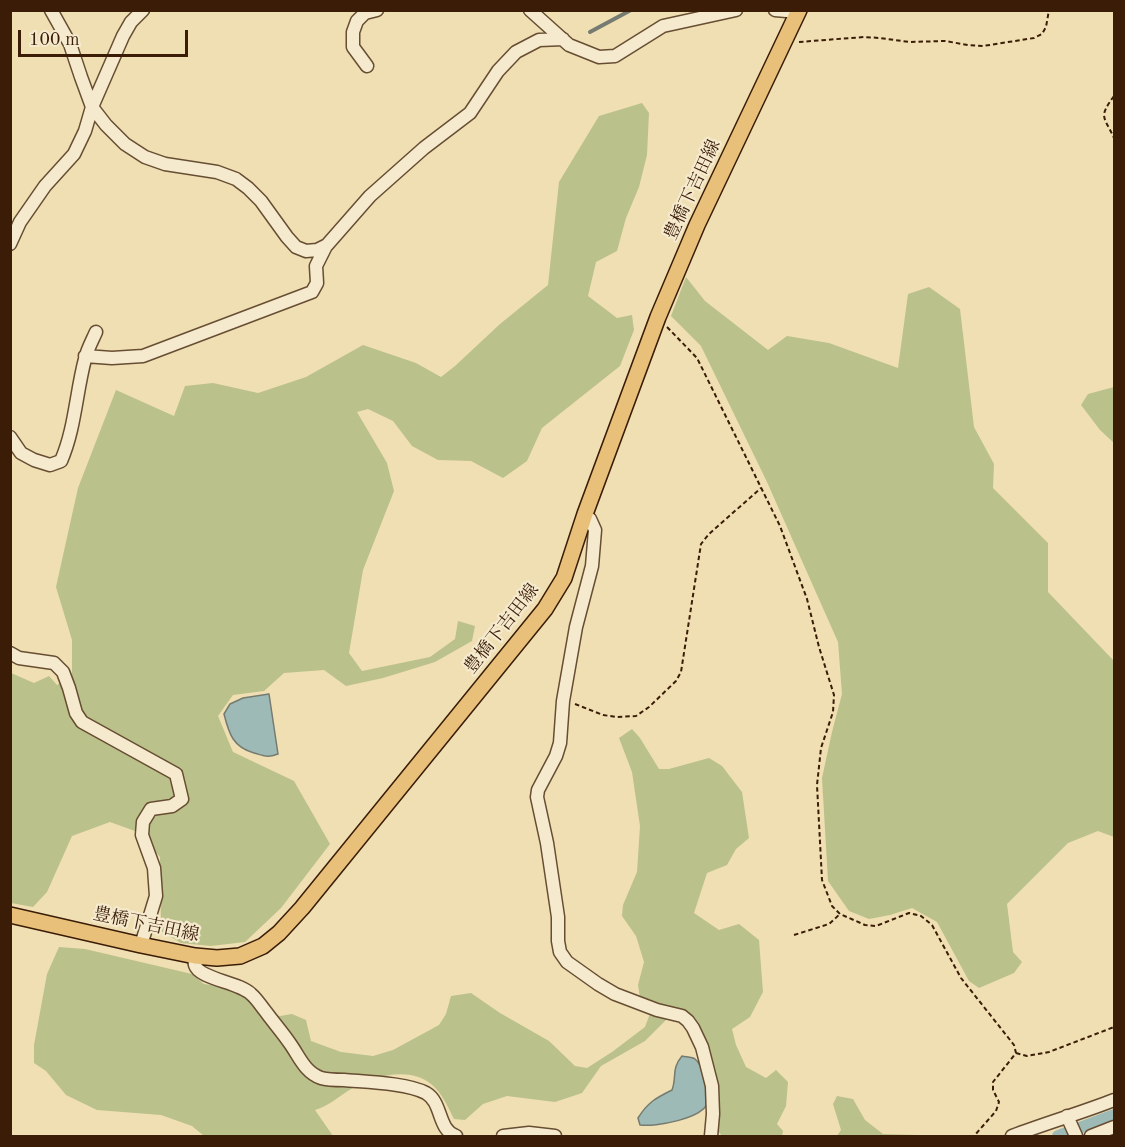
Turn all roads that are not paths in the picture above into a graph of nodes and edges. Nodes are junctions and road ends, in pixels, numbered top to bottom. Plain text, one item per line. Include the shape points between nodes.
1 (51, 10) edge
2 (144, 10) edge
3 (377, 10) edge
4 (530, 10) edge
5 (736, 10) edge
6 (775, 10) edge
7 (798, 11) edge
8 (563, 39) junction
9 (367, 66) dead end
10 (92, 106) junction
11 (10, 244) edge
12 (327, 245) junction
13 (96, 332) dead end
14 (85, 356) junction
15 (10, 437) edge
16 (585, 514) junction
17 (10, 653) edge
18 (10, 915) edge
19 (141, 945) junction
20 (195, 956) junction
21 (1114, 1100) edge
22 (1069, 1118) junction
23 (1114, 1128) edge
24 (1076, 1135) edge
25 (456, 1137) edge
26 (503, 1137) edge
27 (555, 1137) edge
28 (711, 1137) edge
29 (1012, 1137) edge
30 (1092, 1137) edge

1 - 10 street via 70,44
2 - 10 street via 123,36
3 - 9 street via 365,13 353,32 352,47
4 - 8 street
5 - 8 street via 663,26 615,56 599,57
6 - 7 street
7 - 16 main road, 豊橋下吉田線 via 658,317
8 - 12 street via 539,40 516,52 470,113 370,196
10 - 11 street via 74,154 45,186
10 - 12 street via 125,144 146,157 236,179 261,201 296,247 306,251
12 - 14 street via 316,266 317,283 312,292 143,356
13 - 14 street
14 - 15 street via 72,432 61,461 50,465 34,460 21,453
16 - 20 main road, 豊橋下吉田線 via 564,578 545,609 302,908 263,946 240,956
16 - 28 street via 595,530 592,566 576,627 560,743 537,797 558,917 560,952 567,962 606,989 688,1021 702,1047 712,1086
17 - 19 street via 54,663 63,672 82,722 176,774 182,799 172,806 151,809 144,822 142,835 154,868 156,896
18 - 19 main road, 豊橋下吉田線
19 - 20 main road, 豊橋下吉田線
20 - 25 street via 199,971 243,987 253,995 312,1073 323,1078 391,1084 429,1095 445,1128
21 - 22 street
22 - 24 street
22 - 29 street
23 - 30 street
26 - 27 street via 529,1133

